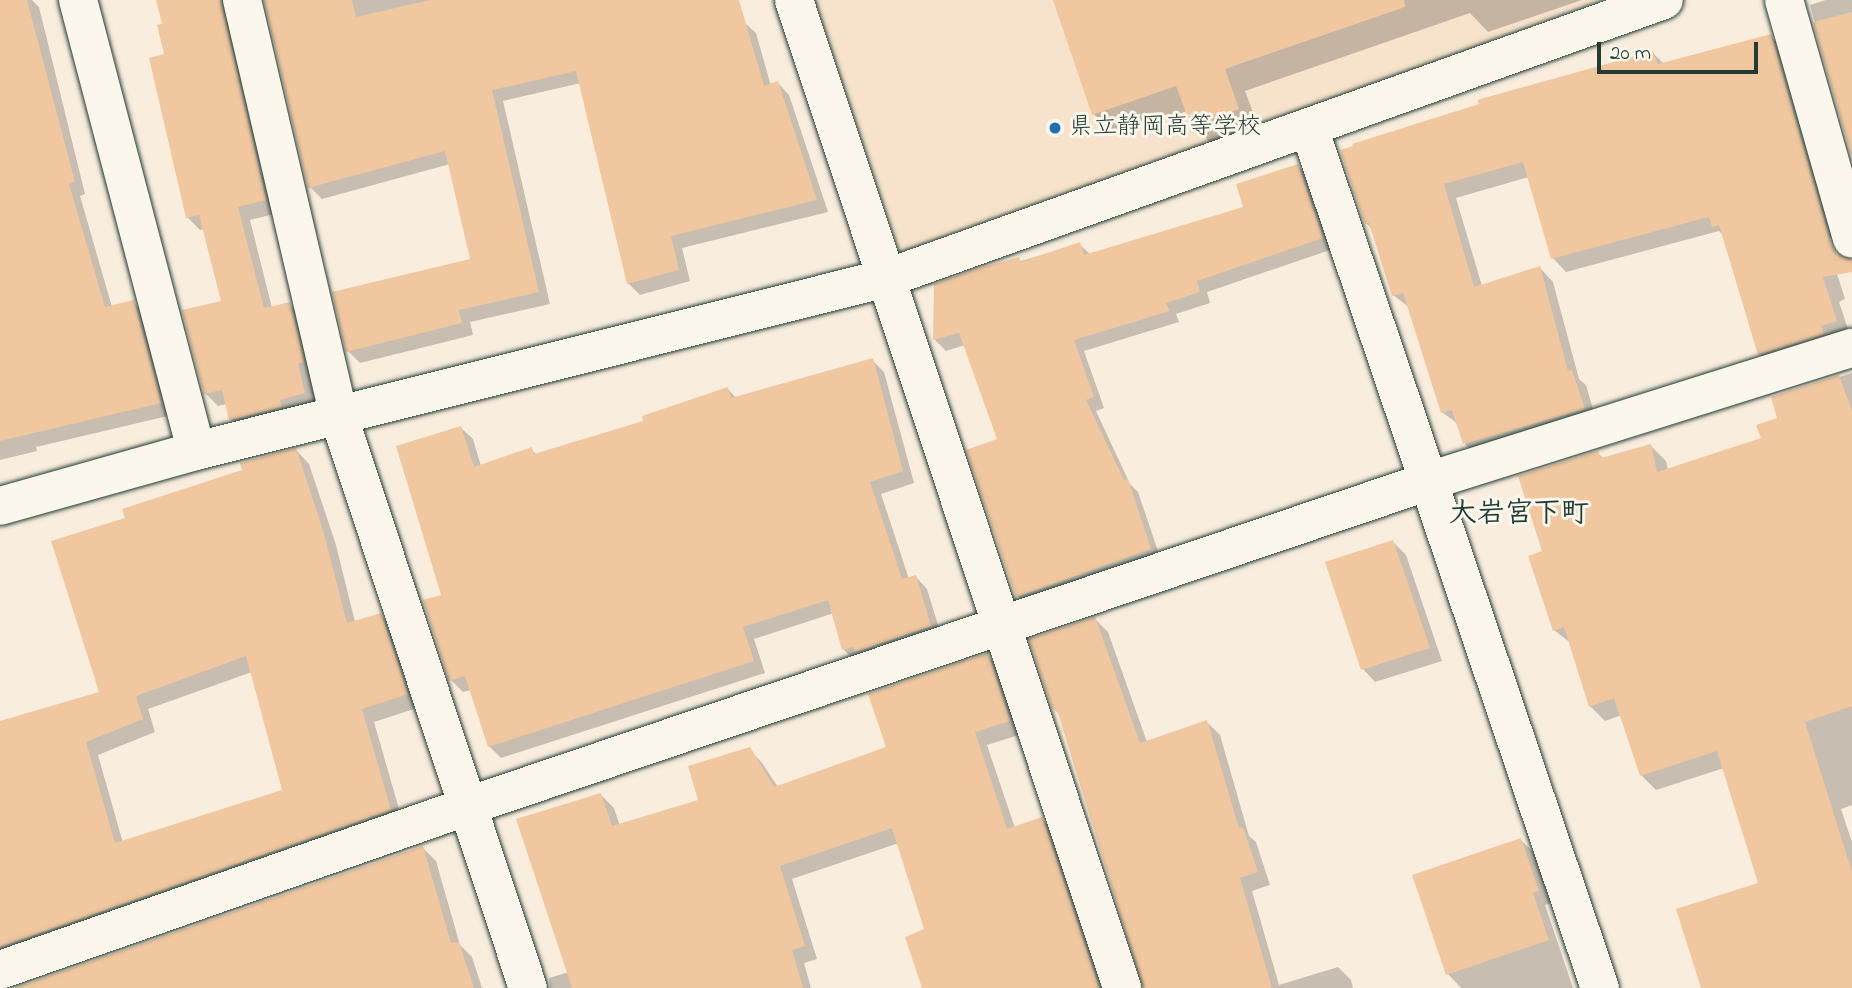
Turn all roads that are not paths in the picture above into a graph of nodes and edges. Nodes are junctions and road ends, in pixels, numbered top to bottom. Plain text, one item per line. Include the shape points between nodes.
1 (78, 0) edge
2 (242, 0) edge
3 (794, 0) edge
4 (1664, 0) edge
5 (1784, 0) edge
6 (1309, 128) junction
7 (1852, 238) edge
8 (887, 278) junction
9 (1852, 348) edge
10 (339, 416) junction
11 (196, 451) junction
12 (1429, 481) junction
13 (0, 506) edge
14 (999, 626) junction
15 (468, 806) junction
16 (0, 970) edge
17 (528, 988) edge
18 (1122, 988) edge
19 (1600, 988) edge

1 - 11 street
2 - 10 street
3 - 8 street
4 - 6 street
5 - 7 street
6 - 8 street
6 - 12 street
8 - 10 street
8 - 14 street
9 - 12 street
10 - 11 street
10 - 15 street
11 - 13 street
12 - 14 street
12 - 19 street
14 - 15 street
14 - 18 street
15 - 16 street
15 - 17 street

